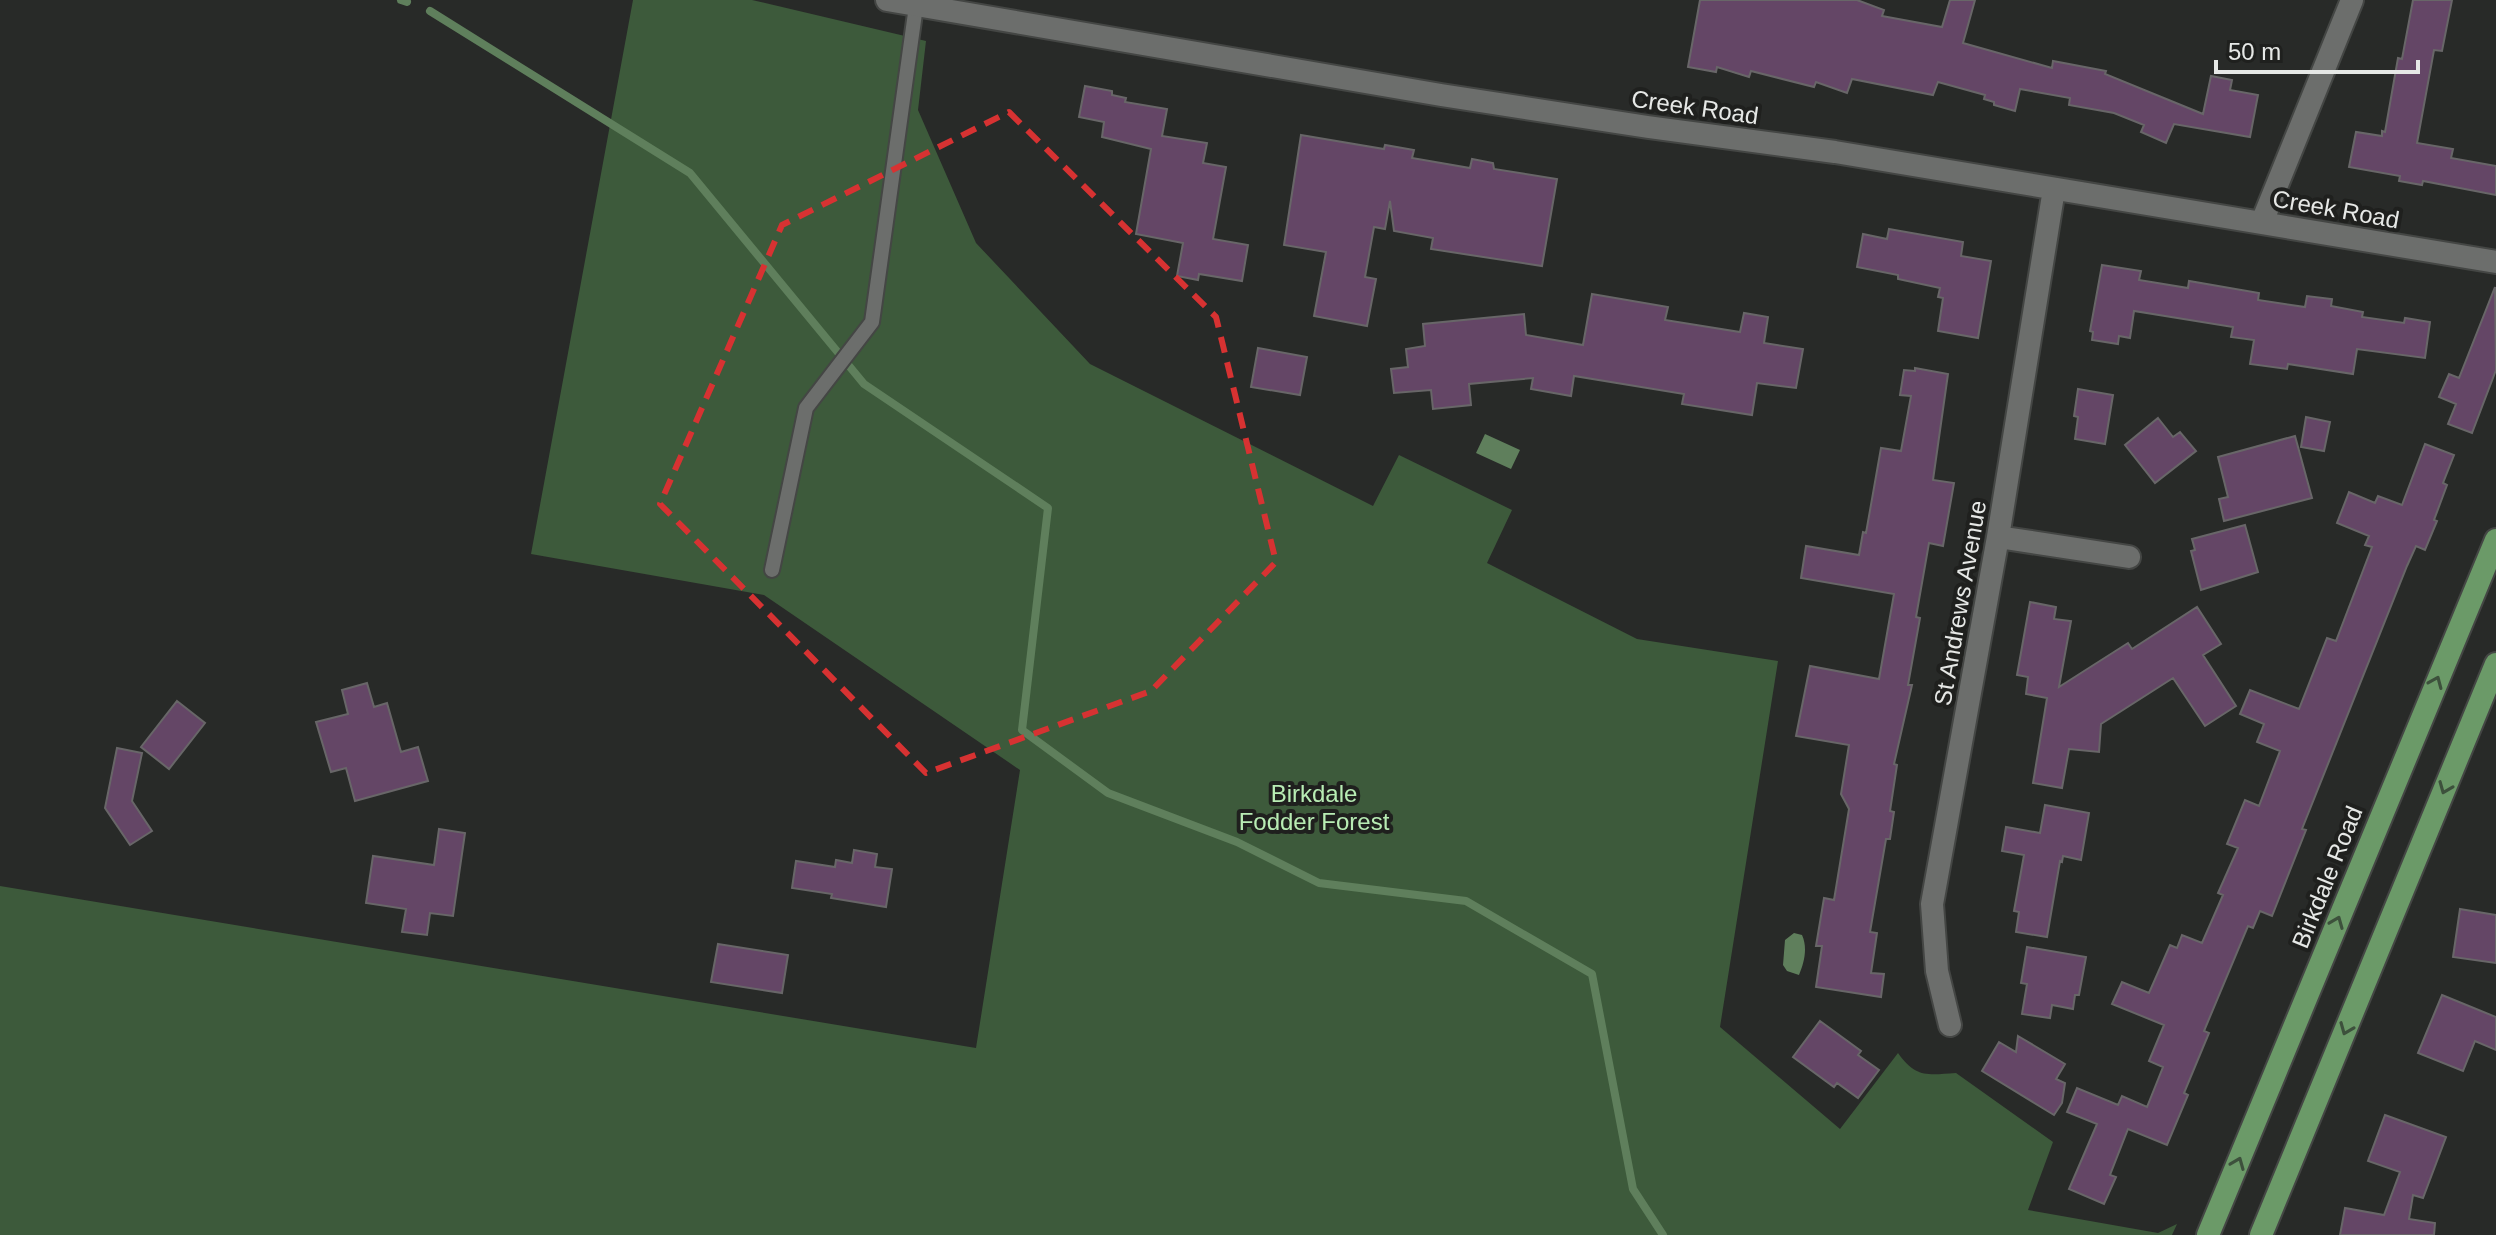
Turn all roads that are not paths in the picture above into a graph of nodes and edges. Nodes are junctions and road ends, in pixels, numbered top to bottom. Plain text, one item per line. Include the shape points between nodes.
1 (887, 0) edge
2 (2352, 0) edge
3 (916, 6) junction
4 (2054, 189) junction
5 (2262, 222) junction
6 (2496, 262) edge
7 (1998, 537) junction
8 (2496, 540) edge
9 (2129, 557) dead end
10 (772, 570) dead end
11 (2496, 664) edge
12 (1950, 1025) dead end
13 (2208, 1235) edge
14 (2261, 1235) edge

1 - 3 street, Creek Road
2 - 5 street
3 - 4 street, Creek Road via 1441,95
3 - 10 lane via 872,322 806,408
4 - 5 street, Creek Road
4 - 7 street, St Andrews Avenue
5 - 6 street, Creek Road
7 - 9 street
7 - 12 street, St Andrews Avenue via 1932,904 1937,971
13 -> 8 main road, Birkdale Road
11 -> 14 main road

